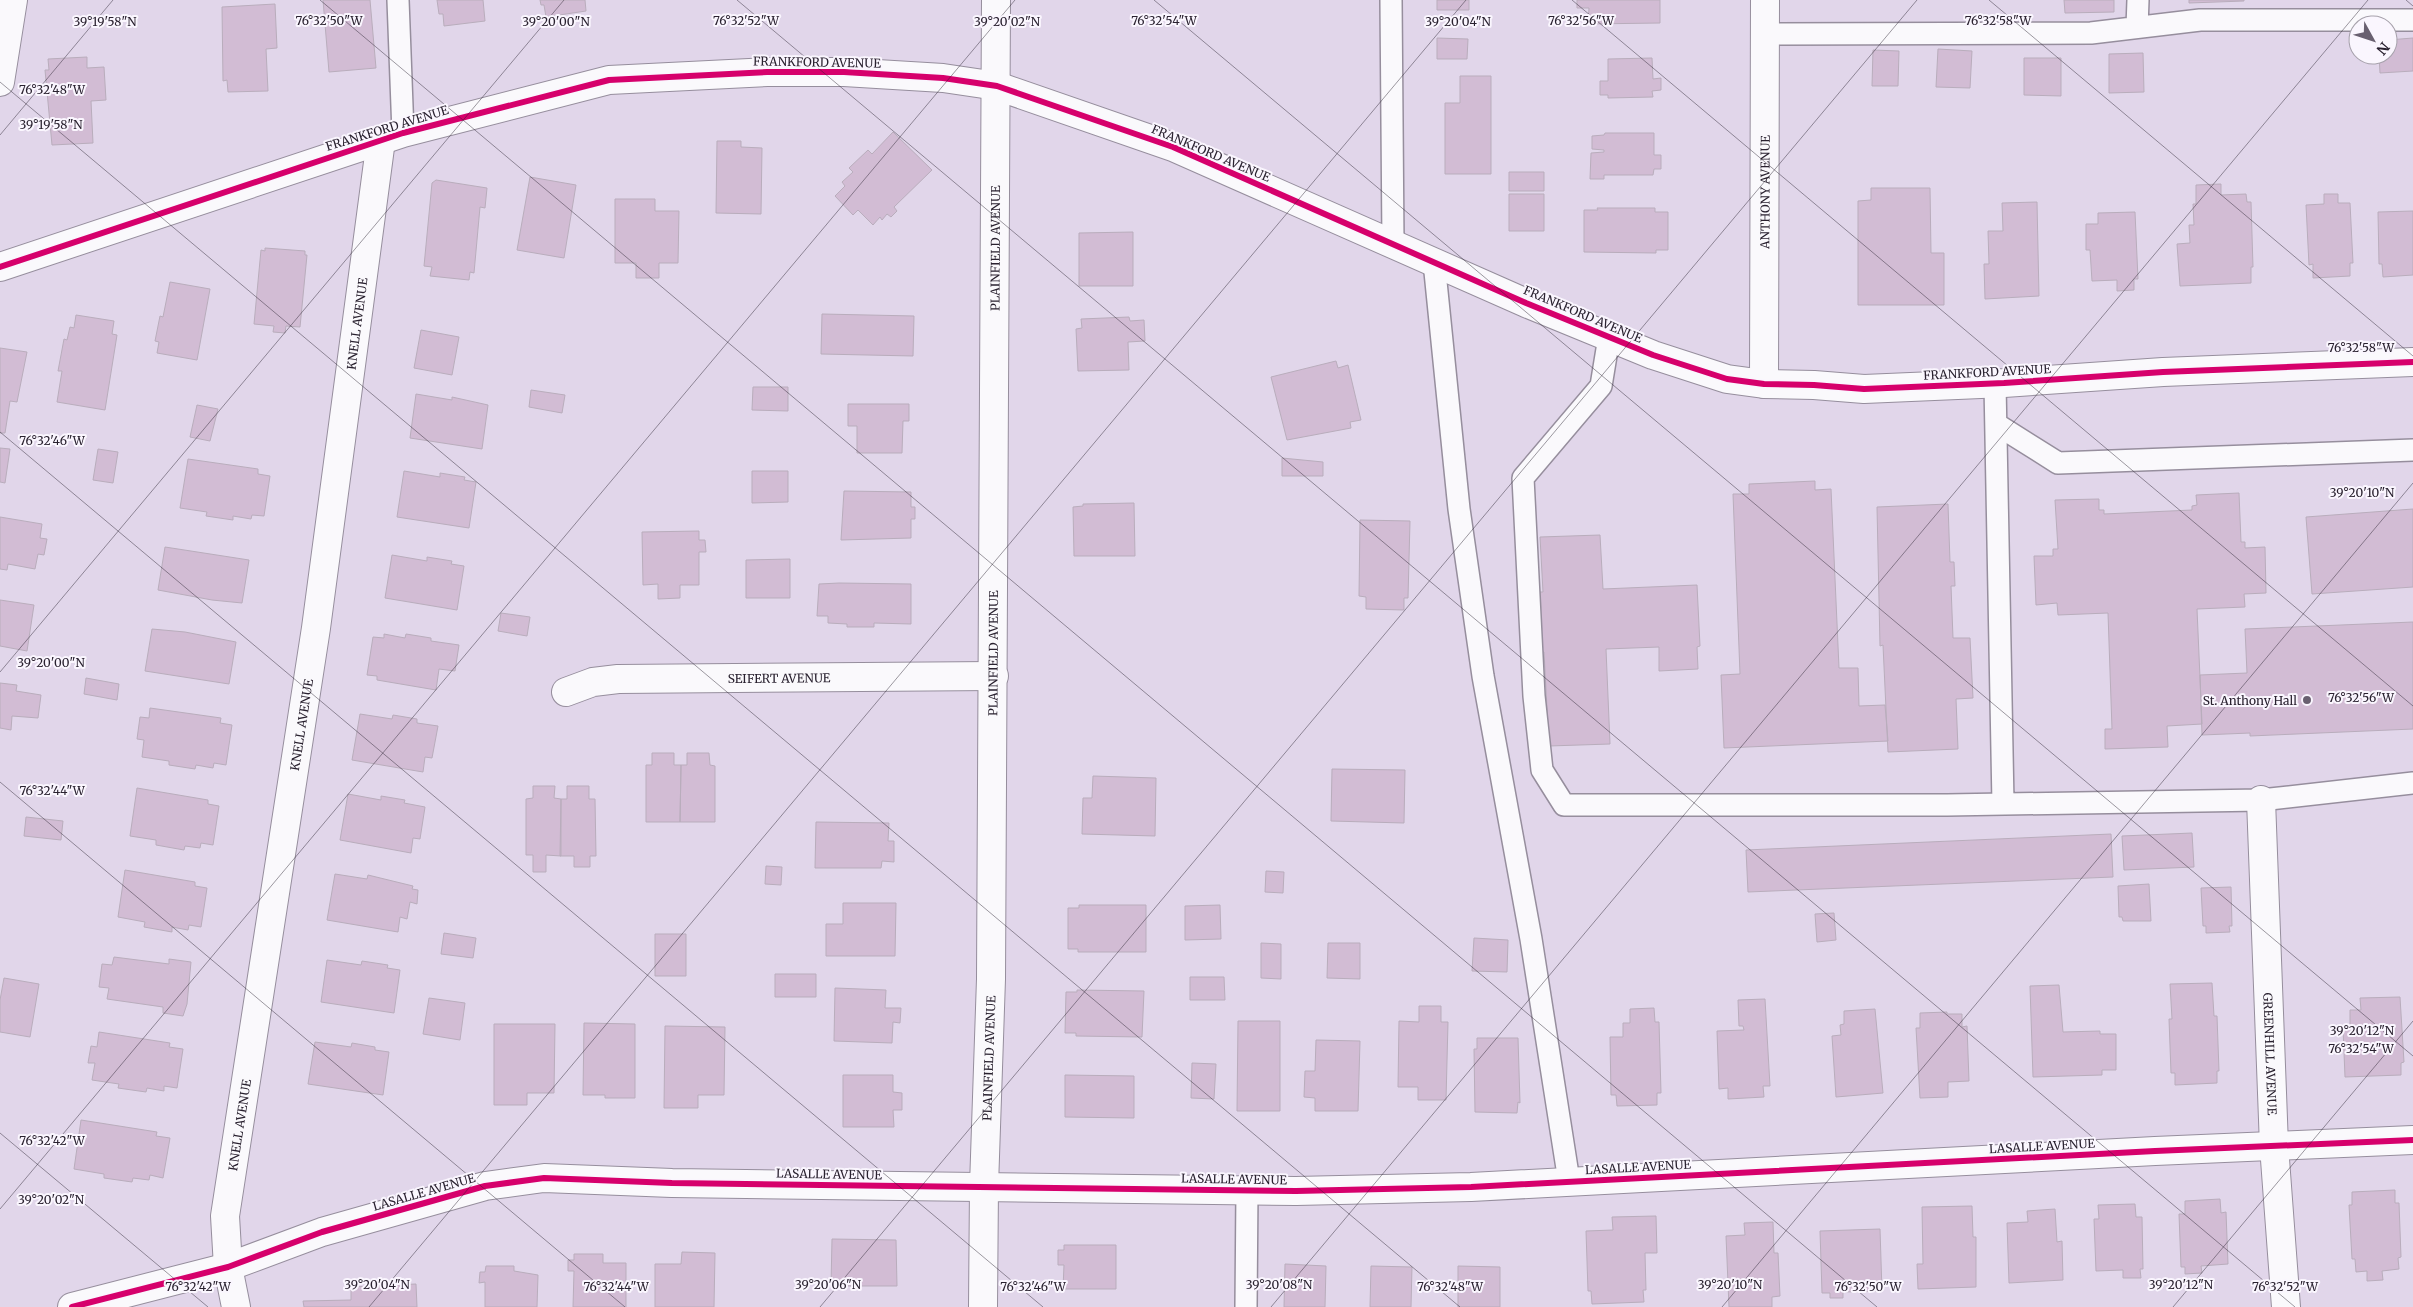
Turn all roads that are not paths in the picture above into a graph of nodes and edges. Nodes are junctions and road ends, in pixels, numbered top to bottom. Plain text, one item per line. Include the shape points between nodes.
1 (13, 0) edge
2 (398, 0) edge
3 (996, 0) edge
4 (1391, 0) edge
5 (1765, 0) edge
6 (2138, 0) edge
7 (2413, 20) edge
8 (2137, 27) junction
9 (1765, 34) junction
10 (0, 82) edge
11 (997, 86) junction
12 (392, 136) junction
13 (1393, 243) junction
14 (1434, 262) junction
15 (0, 267) edge
16 (1609, 337) junction
17 (2413, 362) edge
18 (1764, 384) junction
19 (1995, 384) junction
20 (1996, 424) junction
21 (2413, 450) edge
22 (994, 676) junction
23 (566, 692) dead end
24 (2413, 783) edge
25 (2261, 800) junction
26 (2003, 804) junction
27 (2413, 1140) edge
28 (2274, 1146) junction
29 (1569, 1182) junction
30 (984, 1186) junction
31 (1248, 1190) junction
32 (228, 1267) junction
33 (72, 1307) edge
34 (236, 1307) edge
35 (983, 1307) edge
36 (1246, 1307) edge
37 (2286, 1307) edge

1 - 10 street
2 - 12 lane
3 - 11 street, PLAINFIELD AVENUE
4 - 13 lane
5 - 9 street, ANTHONY AVENUE
6 - 8 lane
7 - 8 lane via 2200,20
8 - 9 lane via 2091,33
9 - 18 street, ANTHONY AVENUE
11 - 12 street, FRANKFORD AVENUE via 943,78 844,72 768,72 609,80
11 - 13 street, FRANKFORD AVENUE via 1173,147
11 - 22 street, PLAINFIELD AVENUE
12 - 15 street, FRANKFORD AVENUE
12 - 32 street, KNELL AVENUE via 225,1216
13 - 14 street, FRANKFORD AVENUE
14 - 16 street, FRANKFORD AVENUE
14 - 29 lane via 1459,510 1483,676 1532,939
16 - 18 street, FRANKFORD AVENUE via 1727,379
16 - 26 lane via 1601,386 1524,478 1534,696 1542,770 1564,805
17 - 19 street, FRANKFORD AVENUE via 2163,372
18 - 19 street, FRANKFORD AVENUE via 1864,389
19 - 20 lane
20 - 21 lane via 2058,464
20 - 26 lane
22 - 23 street, SEIFERT AVENUE via 618,679 593,682
22 - 30 street, PLAINFIELD AVENUE via 991,979
24 - 25 lane
25 - 26 lane
25 - 28 street, GREENHILL AVENUE
27 - 28 street, LASALLE AVENUE
28 - 29 street, LASALLE AVENUE
28 - 37 street, GREENHILL AVENUE
29 - 31 street, LASALLE AVENUE via 1471,1187
30 - 31 street, LASALLE AVENUE
30 - 32 street, LASALLE AVENUE via 672,1183 544,1178 467,1191 322,1232
30 - 35 street, PLAINFIELD AVENUE
31 - 36 lane
32 - 33 street, LASALLE AVENUE
32 - 34 street, KNELL AVENUE

